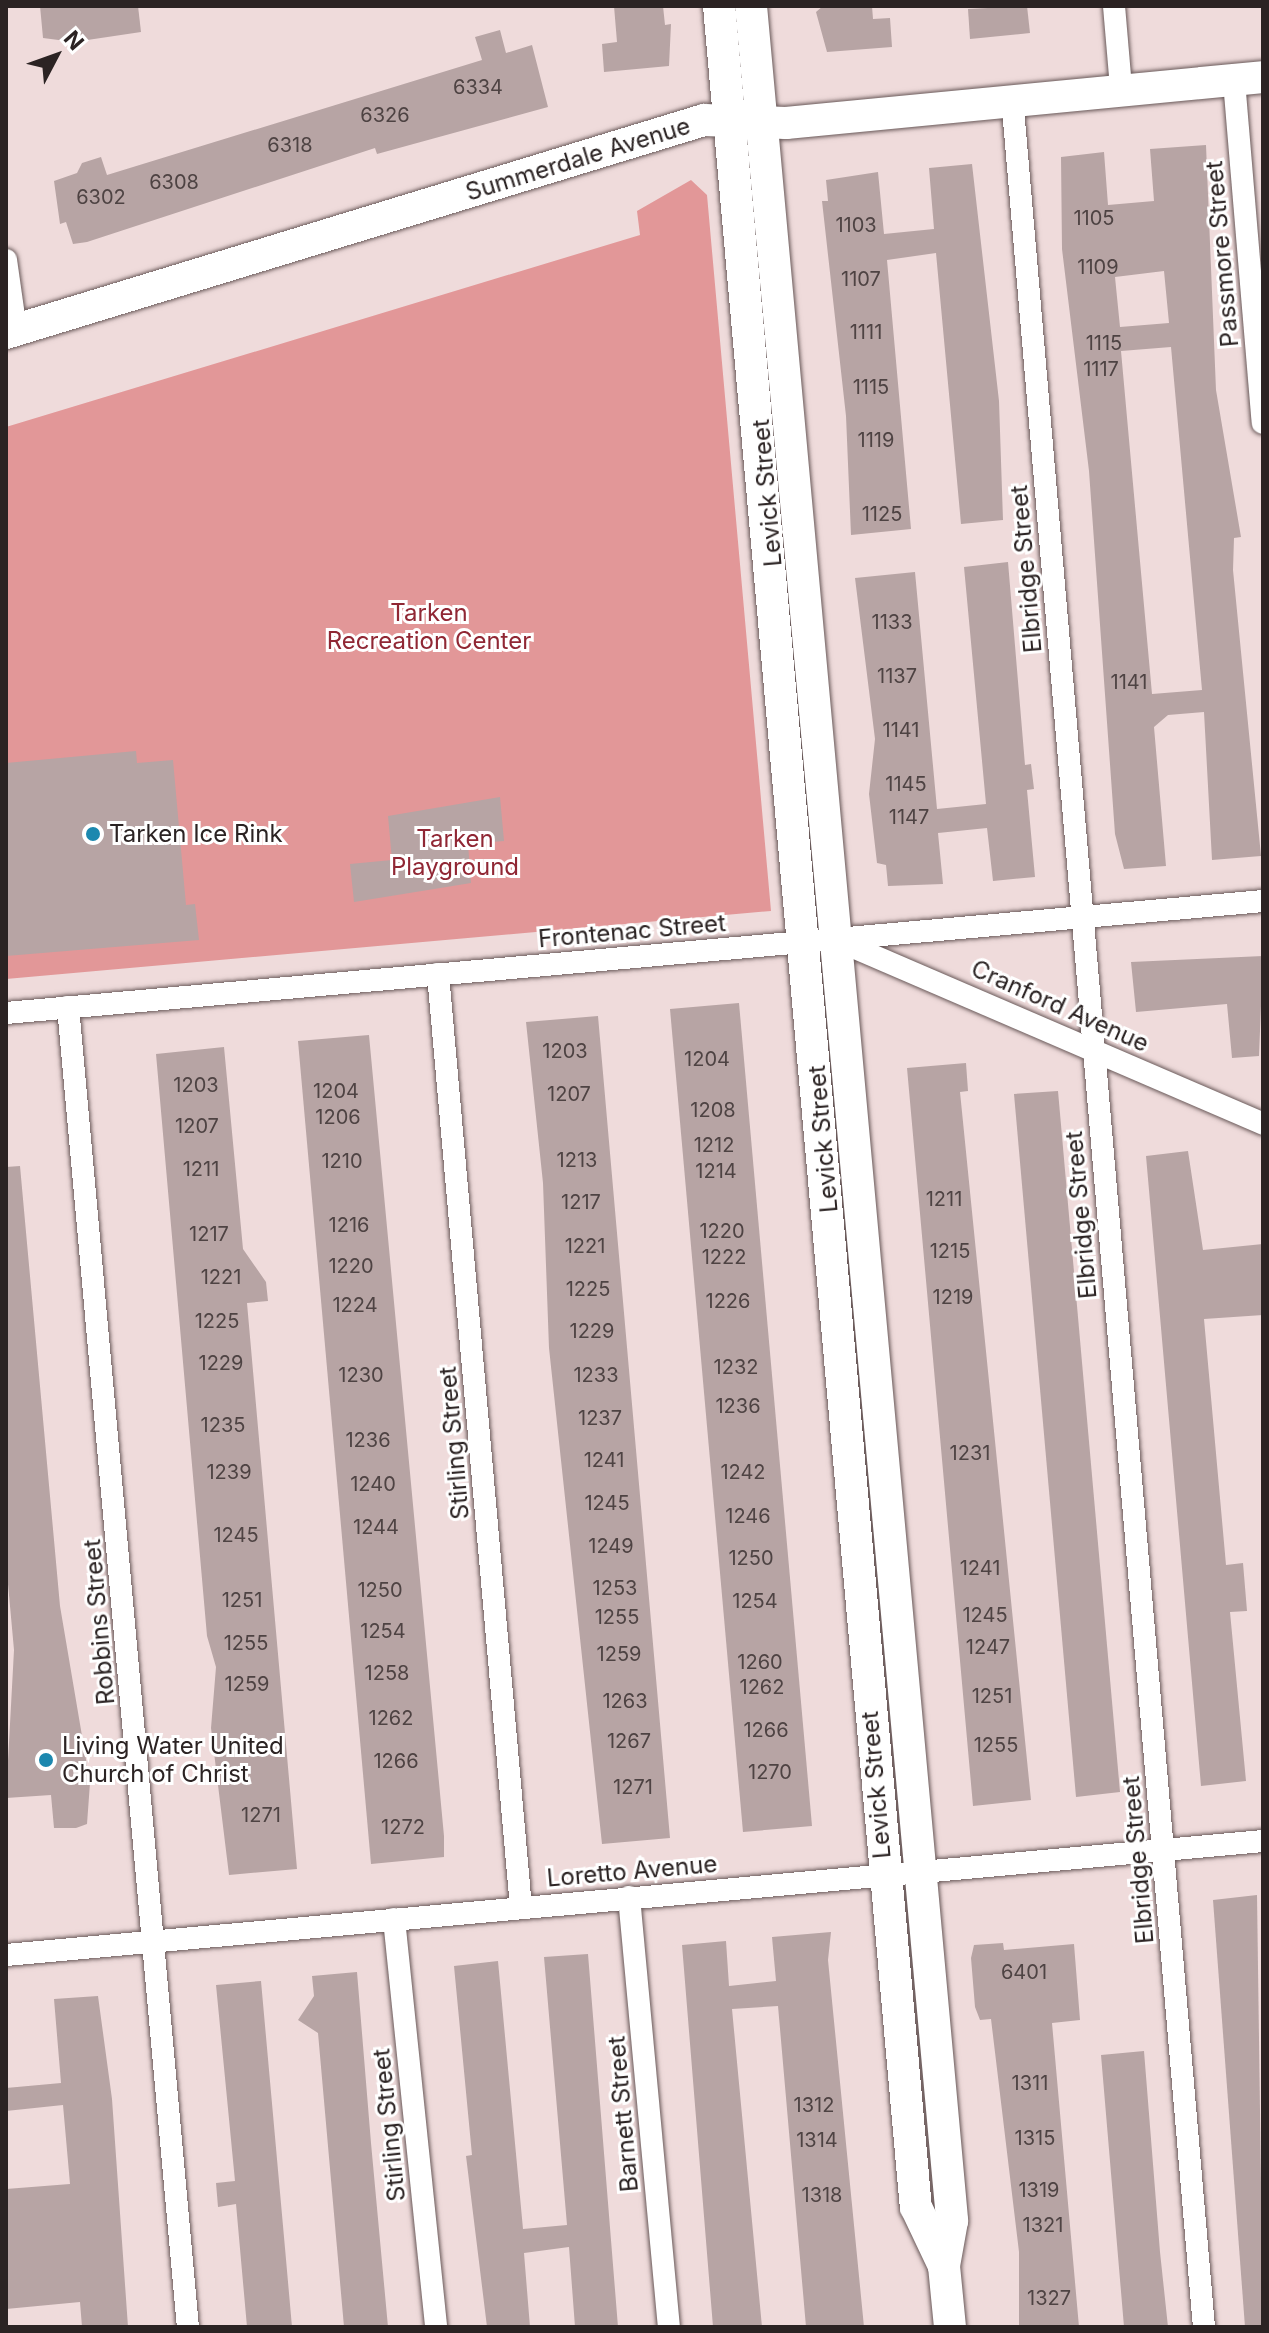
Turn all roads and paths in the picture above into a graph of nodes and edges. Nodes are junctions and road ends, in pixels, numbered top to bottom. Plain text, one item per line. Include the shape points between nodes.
1 (719, 6) edge
2 (751, 6) edge
3 (1114, 6) edge
4 (1248, 79) edge
5 (1121, 88) junction
6 (1012, 97) junction
7 (747, 119) junction
8 (6, 260) edge
9 (11, 332) edge
10 (1263, 423) edge
11 (1263, 901) edge
12 (1081, 917) junction
13 (820, 940) junction
14 (438, 974) junction
15 (68, 1007) junction
16 (6, 1013) edge
17 (1092, 1049) junction
18 (1263, 1124) edge
19 (861, 1410) junction
20 (1263, 1841) edge
21 (1163, 1848) junction
22 (918, 1870) junction
23 (884, 1873) junction
24 (629, 1897) junction
25 (521, 1907) junction
26 (394, 1919) junction
27 (155, 1940) junction
28 (6, 1955) edge
29 (944, 2266) junction
30 (188, 2327) edge
31 (436, 2327) edge
32 (669, 2327) edge
33 (950, 2327) edge
34 (1204, 2327) edge

1 - 7 main road, Levick Street
2 - 7 main road, Levick Street
3 - 5 street
4 - 5 main road, Summerdale Avenue
4 - 10 street, Passmore Street
5 - 6 main road, Summerdale Avenue
6 - 7 main road, Summerdale Avenue via 786,123
6 - 12 street, Elbridge Street
7 - 9 main road, Summerdale Avenue via 704,120
7 - 13 main road, Levick Street
8 - 9 street
11 - 12 street, Frontenac Street
12 - 13 street, Frontenac Street
12 - 17 street, Elbridge Street
13 - 14 street, Frontenac Street
13 - 17 street, Cranford Avenue
13 - 19 main road, Levick Street
14 - 15 street, Frontenac Street
14 - 25 street, Stirling Street
15 - 16 street, Frontenac Street
15 - 27 street, Robbins Street
17 - 18 street, Cranford Avenue
17 - 21 street, Elbridge Street
19 - 22 main road, Levick Street
19 - 23 main road, Levick Street
20 - 21 street, Loretto Avenue
21 - 22 street, Loretto Avenue
21 - 34 street, Elbridge Street
22 - 23 street, Loretto Avenue
22 - 29 main road, Levick Street via 952,2221
23 - 24 street, Loretto Avenue
23 - 29 main road, Levick Street via 916,2207
24 - 25 street, Loretto Avenue
24 - 32 street, Barnett Street
25 - 26 street, Loretto Avenue
26 - 27 street, Loretto Avenue
26 - 31 street, Stirling Street
27 - 28 street, Loretto Avenue
27 - 30 street, Robbins Street
29 - 33 main road, Levick Street

